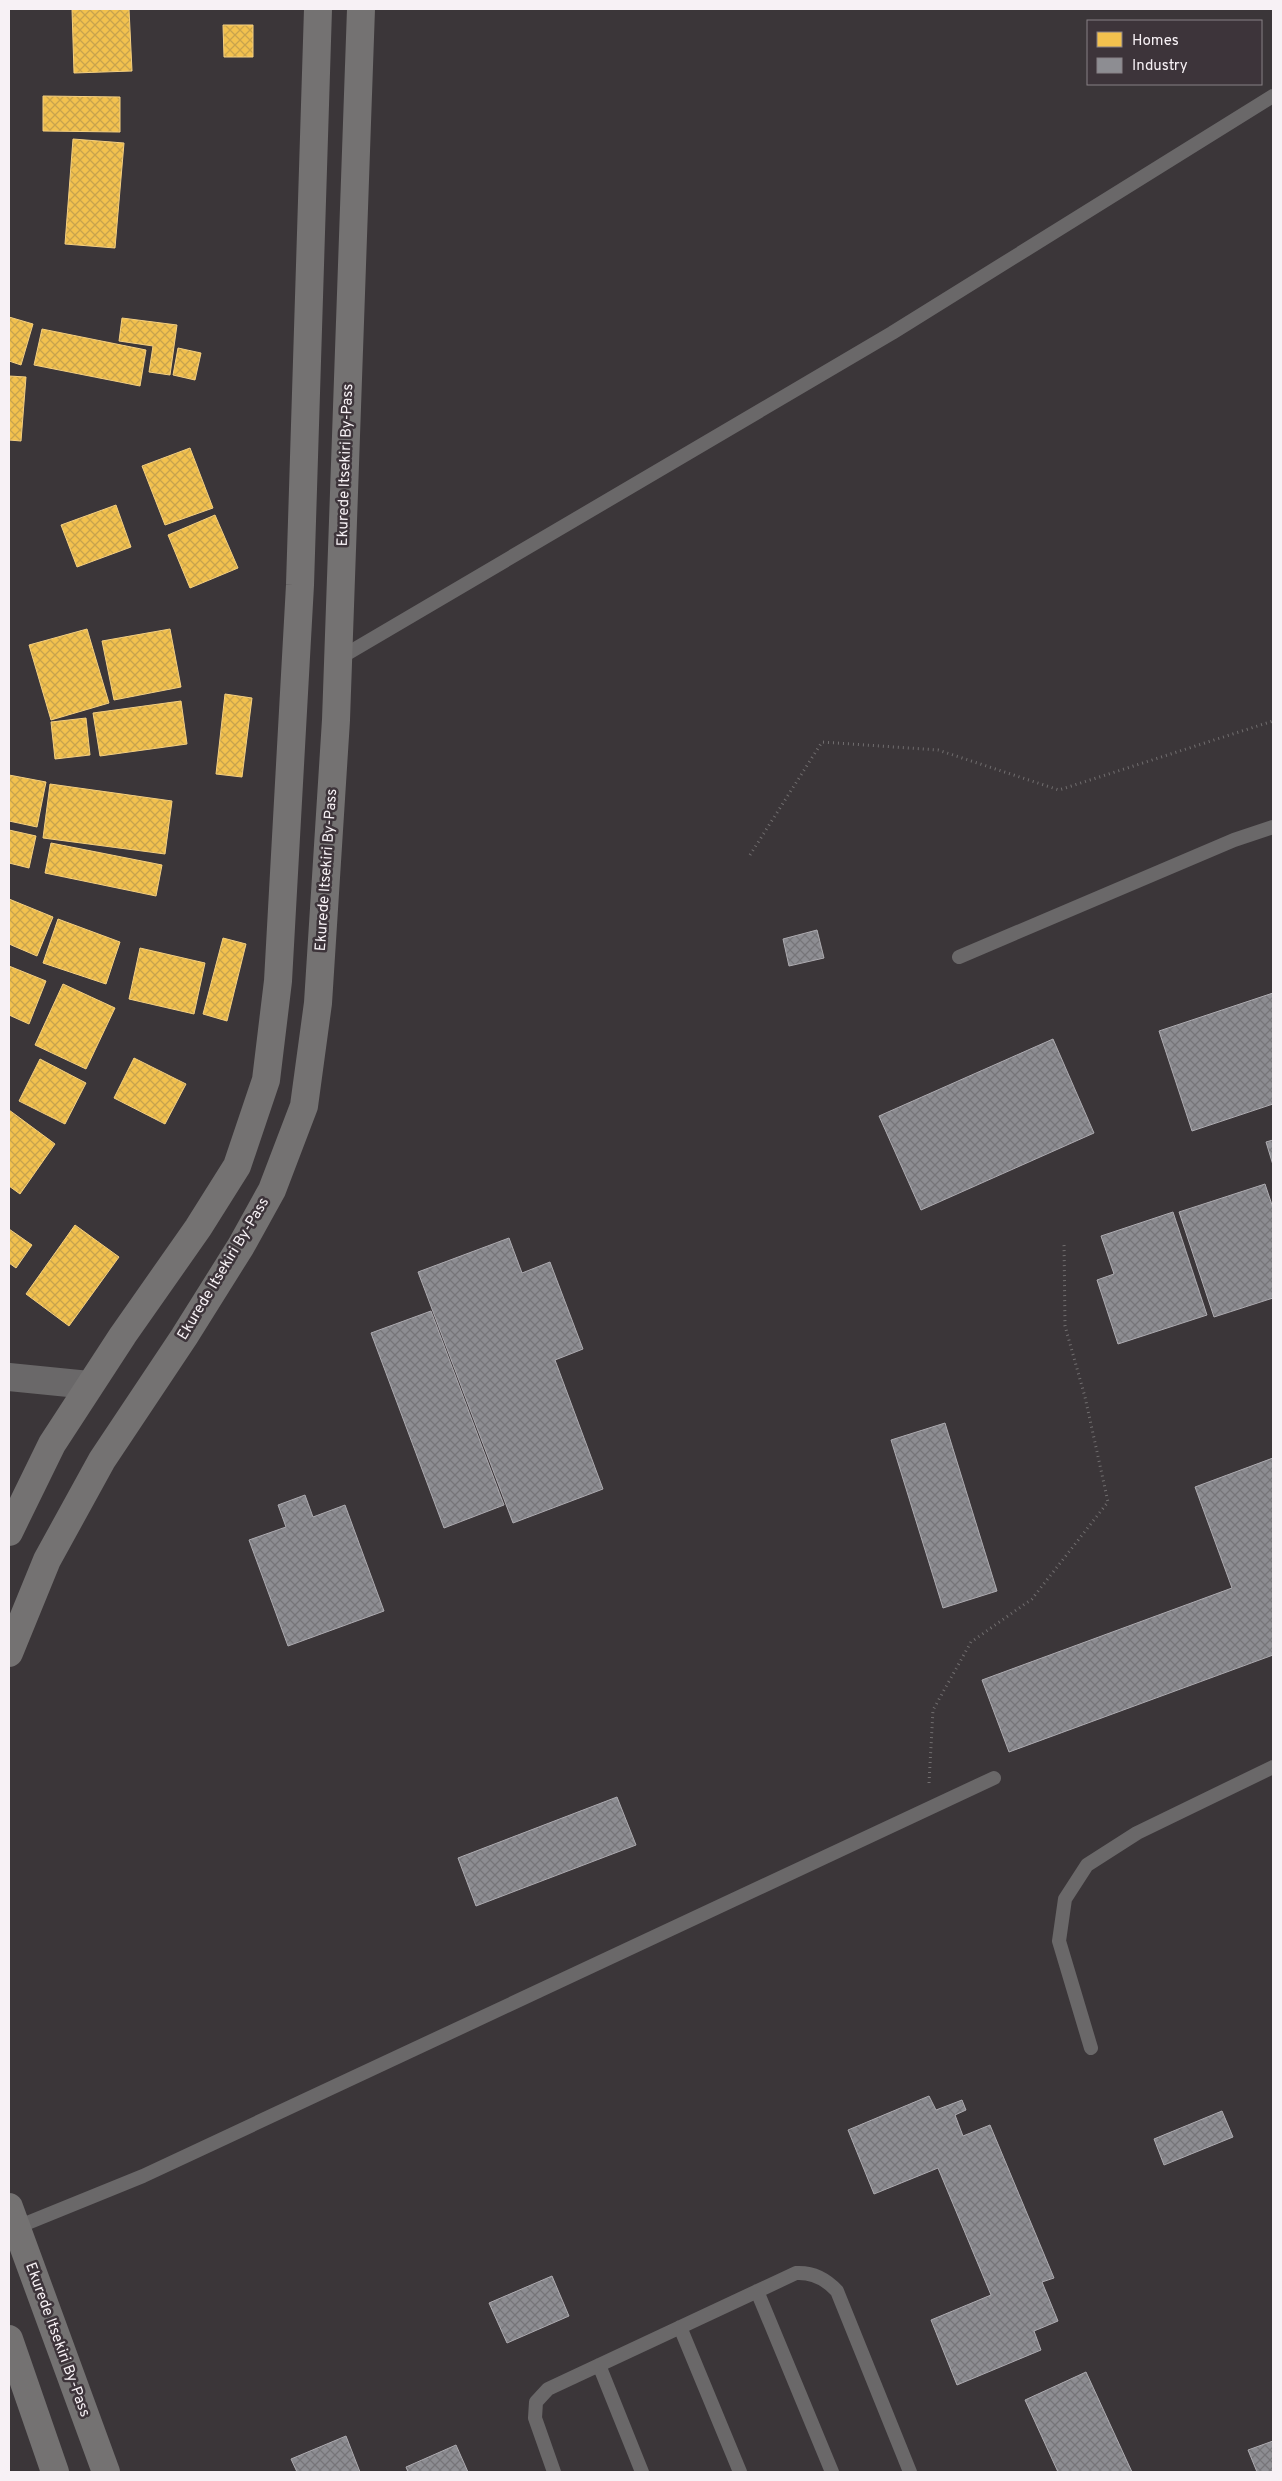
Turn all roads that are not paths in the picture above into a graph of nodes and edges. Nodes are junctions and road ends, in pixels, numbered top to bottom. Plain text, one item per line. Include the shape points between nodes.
1 (318, 9) edge
2 (361, 9) edge
3 (1273, 96) edge
4 (338, 659) junction
5 (1273, 828) edge
6 (959, 957) dead end
7 (9, 1377) edge
8 (89, 1385) junction
9 (9, 1532) edge
10 (9, 1653) edge
11 (1273, 1768) edge
12 (994, 1778) dead end
13 (1091, 2048) dead end
14 (12, 2217) edge
15 (757, 2292) junction
16 (680, 2327) junction
17 (9, 2339) edge
18 (599, 2365) junction
19 (56, 2472) edge
20 (106, 2472) edge
21 (554, 2472) edge
22 (642, 2472) edge
23 (740, 2472) edge
24 (832, 2472) edge
25 (910, 2472) edge

1 - 8 main road via 300,586 278,981 266,1080 236,1166 198,1228
2 - 4 main road, Ekurede Itsekiri By-Pass
3 - 4 lane via 892,333
4 - 10 main road, Ekurede Itsekiri By-Pass via 318,1003 304,1106 272,1190 189,1329 102,1460 47,1560
5 - 6 lane via 1234,840
7 - 8 street
8 - 9 main road via 52,1444
11 - 13 lane via 1137,1833 1087,1864 1066,1899 1059,1941
12 - 14 lane via 152,2172
14 - 20 main road, Ekurede Itsekiri By-Pass
15 - 16 lane
15 - 24 lane
15 - 25 lane via 805,2273 828,2282 837,2292
16 - 18 lane
16 - 23 lane
17 - 19 main road
18 - 21 lane via 548,2389 536,2402 535,2418
18 - 22 lane

